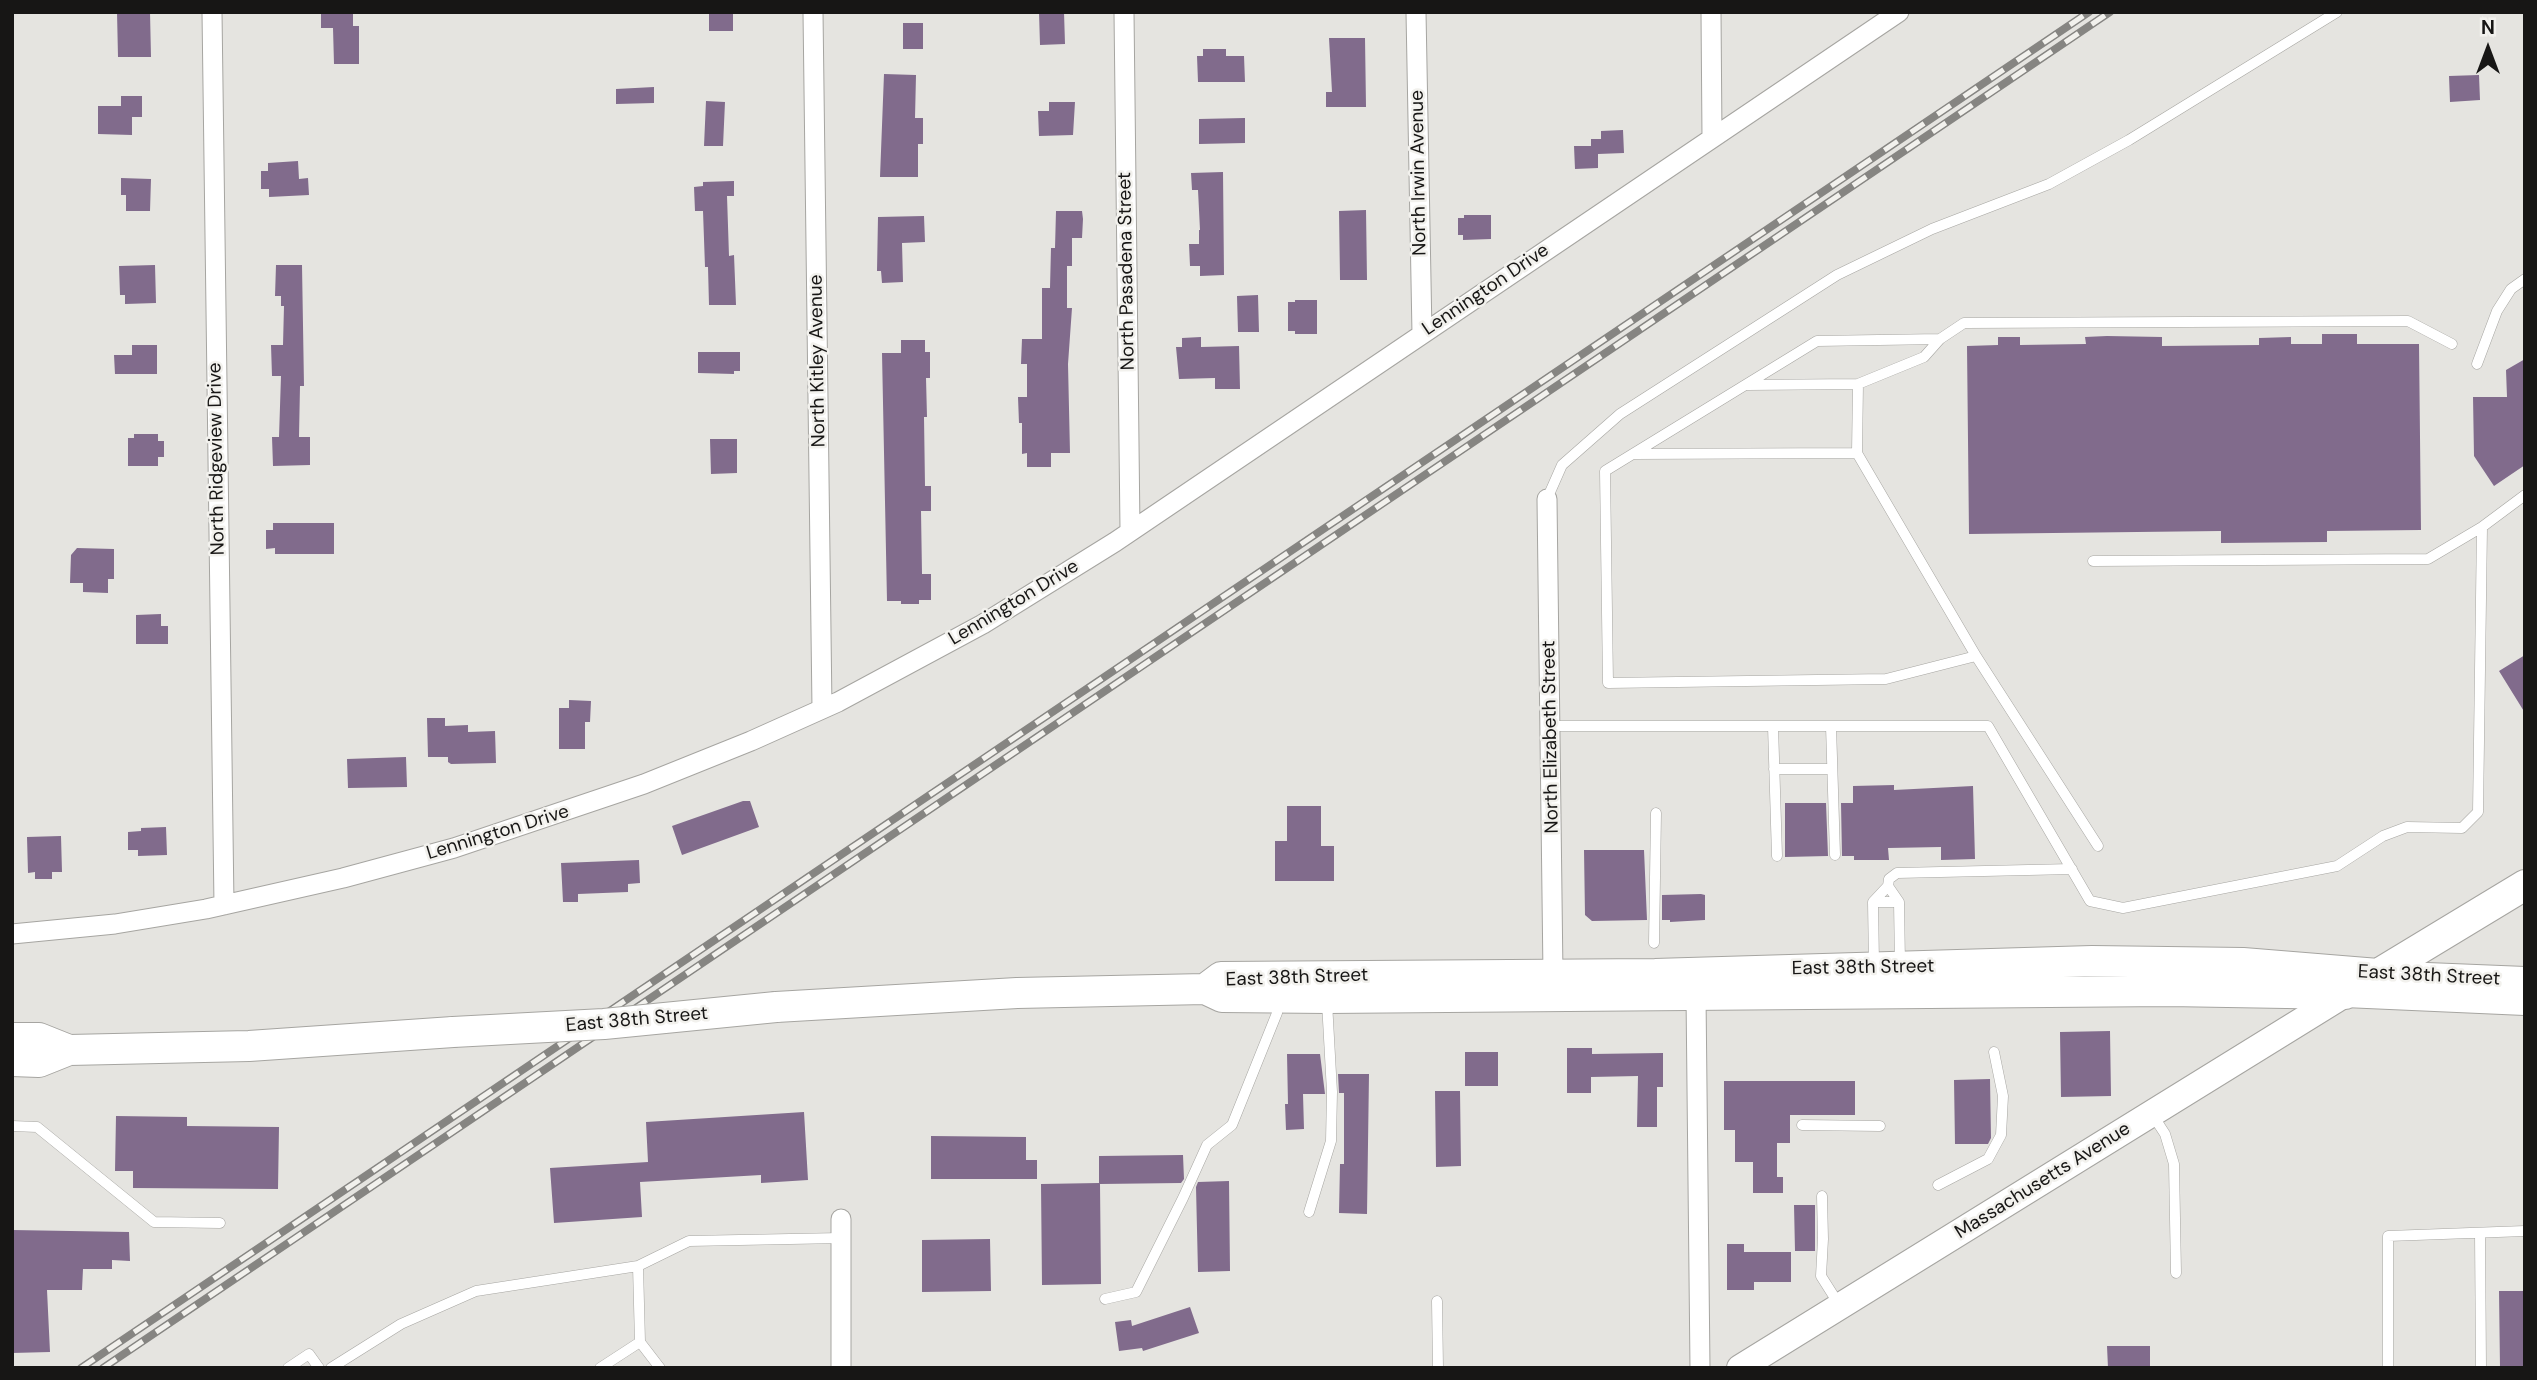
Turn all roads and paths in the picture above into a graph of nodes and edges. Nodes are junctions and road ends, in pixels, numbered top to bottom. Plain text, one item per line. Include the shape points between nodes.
1 (212, 12) edge
2 (813, 12) edge
3 (1124, 12) edge
4 (1416, 12) edge
5 (1711, 12) edge
6 (1899, 12) edge
7 (2337, 12) edge
8 (1712, 138) junction
9 (2525, 279) edge
10 (1422, 334) junction
11 (1940, 339) junction
12 (2452, 344) dead end
13 (2477, 364) dead end
14 (1858, 384) junction
15 (1744, 385) junction
16 (1857, 453) junction
17 (1633, 454) junction
18 (2525, 495) edge
19 (1547, 499) joint
20 (2482, 527) junction
21 (1130, 530) junction
22 (2093, 561) dead end
23 (1976, 656) junction
24 (822, 709) junction
25 (1551, 726) junction
26 (1773, 726) junction
27 (1831, 726) junction
28 (1774, 769) junction
29 (1832, 769) junction
30 (1656, 813) dead end
31 (2098, 846) dead end
32 (1835, 855) dead end
33 (1777, 856) dead end
34 (2072, 869) junction
35 (2525, 885) edge
36 (1888, 886) junction
37 (1899, 901) junction
38 (1873, 902) junction
39 (224, 905) junction
40 (12, 934) edge
41 (1654, 943) dead end
42 (1887, 967) junction
43 (2378, 974) junction
44 (1553, 975) junction
45 (2525, 980) edge
46 (1205, 989) junction
47 (1696, 995) junction
48 (2345, 995) junction
49 (1277, 998) junction
50 (1327, 998) junction
51 (2525, 1002) edge
52 (12, 1038) edge
53 (69, 1050) junction
54 (1994, 1052) dead end
55 (12, 1061) edge
56 (2152, 1114) junction
57 (1802, 1125) dead end
58 (12, 1126) edge
59 (1880, 1126) dead end
60 (1938, 1185) dead end
61 (1822, 1196) dead end
62 (1309, 1212) dead end
63 (220, 1223) dead end
64 (841, 1228) joint
65 (2525, 1231) edge
66 (2480, 1233) junction
67 (638, 1266) junction
68 (2176, 1273) dead end
69 (1105, 1300) dead end
70 (1437, 1301) dead end
71 (1840, 1306) junction
72 (640, 1342) junction
73 (288, 1368) edge
74 (319, 1368) edge
75 (331, 1368) edge
76 (600, 1368) edge
77 (660, 1368) edge
78 (841, 1368) edge
79 (1438, 1368) edge
80 (1700, 1368) edge
81 (1740, 1368) edge
82 (2388, 1368) edge
83 (2482, 1368) edge

1 - 39 street, North Ridgeview Drive
2 - 24 street, North Kitley Avenue
3 - 21 street, North Pasadena Street
4 - 10 street, North Irwin Avenue
5 - 8 street
6 - 8 street, Lennington Drive
7 - 19 lane via 2049,184 1932,229 1837,275 1620,414 1562,465
8 - 10 street, Lennington Drive
9 - 13 lane via 2511,289 2497,312
10 - 21 street, Lennington Drive
11 - 12 lane via 1964,323 2408,321
11 - 14 lane via 1923,357
11 - 15 lane via 1816,341
14 - 15 lane
14 - 16 lane
15 - 17 lane
16 - 17 lane
16 - 23 lane
17 - 23 lane via 1605,471 1608,683 1886,679
18 - 20 lane
19 - 25 street, North Elizabeth Street
20 - 22 lane via 2428,559
20 - 34 lane via 2478,812 2462,828 2407,827 2383,836 2337,866 2123,908 2090,901
21 - 24 street, Lennington Drive via 983,624
23 - 31 lane
24 - 39 street, Lennington Drive via 644,784 527,826 343,878
25 - 26 lane
25 - 44 street, North Elizabeth Street
26 - 27 lane
26 - 28 lane
27 - 29 lane
27 - 34 lane via 1988,726
28 - 29 lane
28 - 33 lane
29 - 32 lane
30 - 41 lane
34 - 36 lane via 1896,873
35 - 43 main road
36 - 37 lane
36 - 38 lane
37 - 38 lane
37 - 42 lane
38 - 42 lane
39 - 40 street, Lennington Drive via 116,924
42 - 43 main road, East 38th Street via 2092,961 2244,963
42 - 44 main road, East 38th Street
43 - 45 main road, East 38th Street
43 - 48 main road
44 - 46 main road, East 38th Street via 1221,977
46 - 49 main road, East 38th Street via 1222,997
46 - 53 main road, East 38th Street, bridge via 1017,993 250,1046
47 - 48 main road, East 38th Street via 2155,991
47 - 50 main road, East 38th Street
47 - 80 street
48 - 51 main road, East 38th Street
48 - 56 main road, Massachusetts Avenue
49 - 50 main road, East 38th Street
49 - 69 lane via 1277,1013 1232,1125 1207,1145 1136,1292
50 - 62 lane via 1331,1141
52 - 53 main road, East 38th Street via 39,1038
53 - 55 main road, East 38th Street via 39,1062
54 - 60 lane via 2003,1096 2001,1135 1988,1159
56 - 68 lane via 2165,1134 2174,1164
56 - 71 main road, Massachusetts Avenue
57 - 59 lane
58 - 63 lane via 37,1127 154,1222
61 - 71 lane via 1821,1276
64 - 67 lane via 689,1241
64 - 78 street
65 - 66 lane
66 - 82 lane via 2388,1236
66 - 83 lane
67 - 72 lane
67 - 75 lane via 476,1291 401,1324
70 - 79 lane
71 - 81 main road, Massachusetts Avenue
72 - 76 lane
72 - 77 lane
73 - 74 lane via 309,1354

